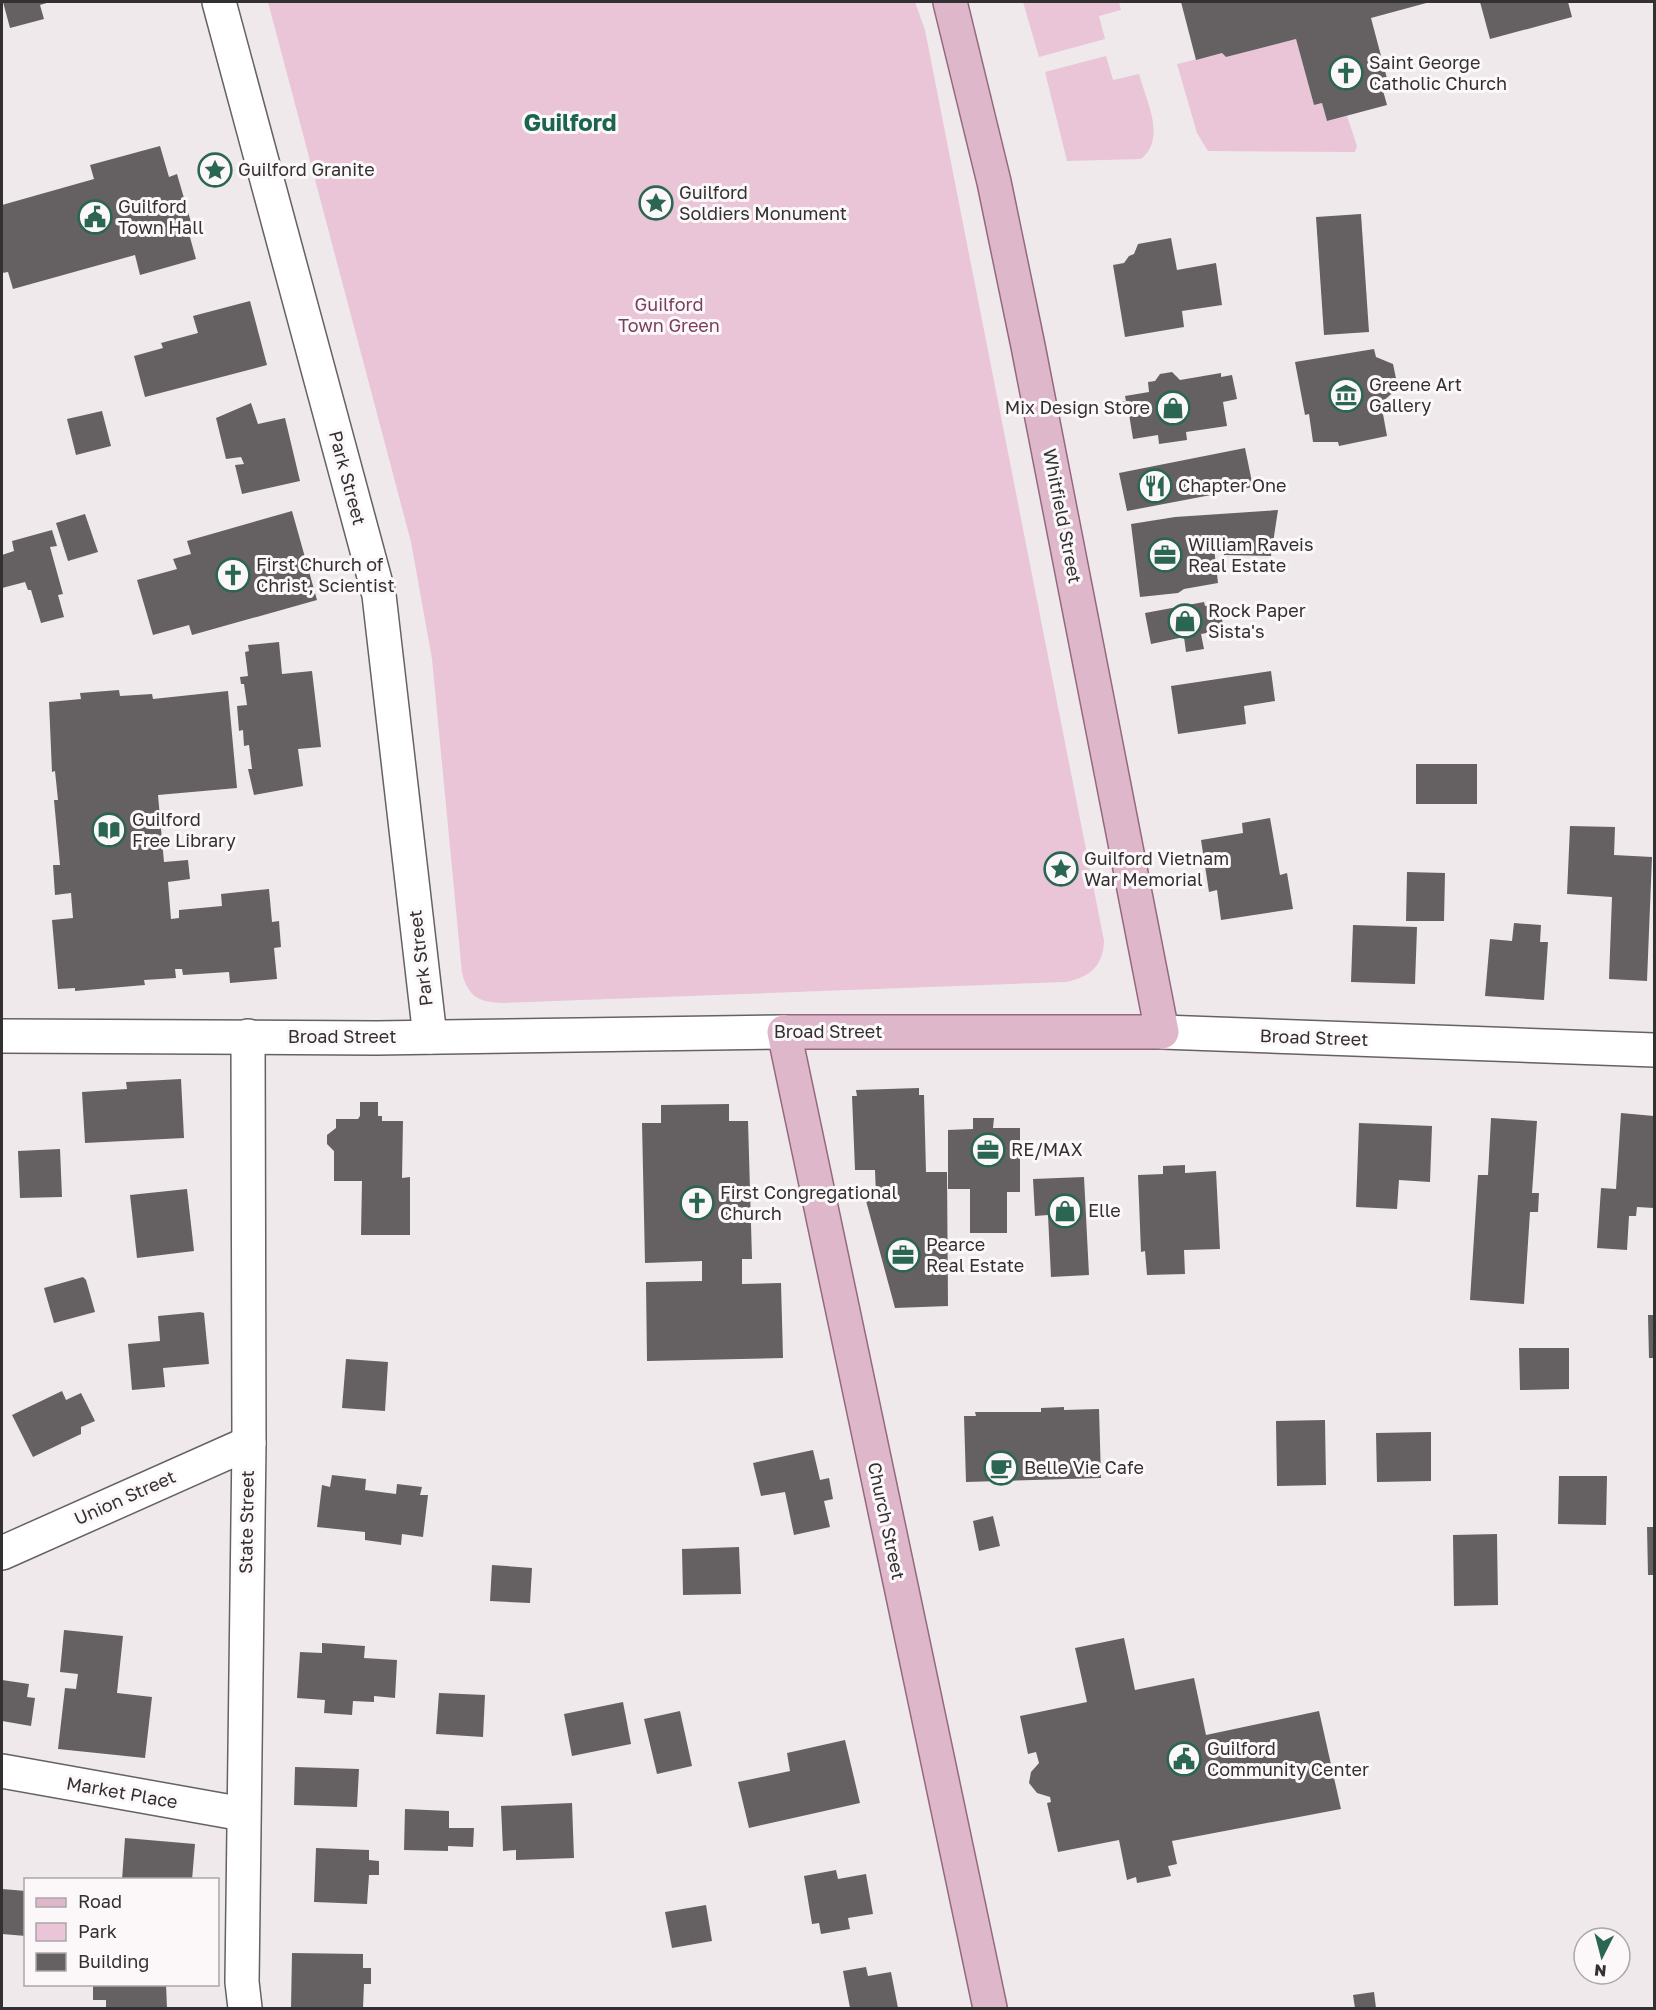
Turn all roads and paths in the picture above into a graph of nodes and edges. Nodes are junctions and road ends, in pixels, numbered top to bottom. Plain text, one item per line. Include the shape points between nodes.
1 (219, 2) edge
2 (950, 2) edge
3 (784, 1032) junction
4 (1162, 1032) junction
5 (2, 1036) edge
6 (248, 1036) junction
7 (430, 1037) junction
8 (1654, 1050) edge
9 (249, 1443) junction
10 (2, 1553) edge
11 (2, 1772) edge
12 (243, 1814) junction
13 (244, 2008) edge
14 (990, 2008) edge

1 - 7 street, Park Street via 379,595
2 - 4 main road, Whitfield Street via 994,182
3 - 4 main road, Broad Street
3 - 7 street, Broad Street
3 - 14 main road, Church Street
4 - 8 street, Broad Street
5 - 6 street, Broad Street
6 - 7 street, Broad Street
6 - 9 street, State Street
9 - 10 street, Union Street
9 - 12 street, State Street
11 - 12 street, Market Place
12 - 13 street, State Street

